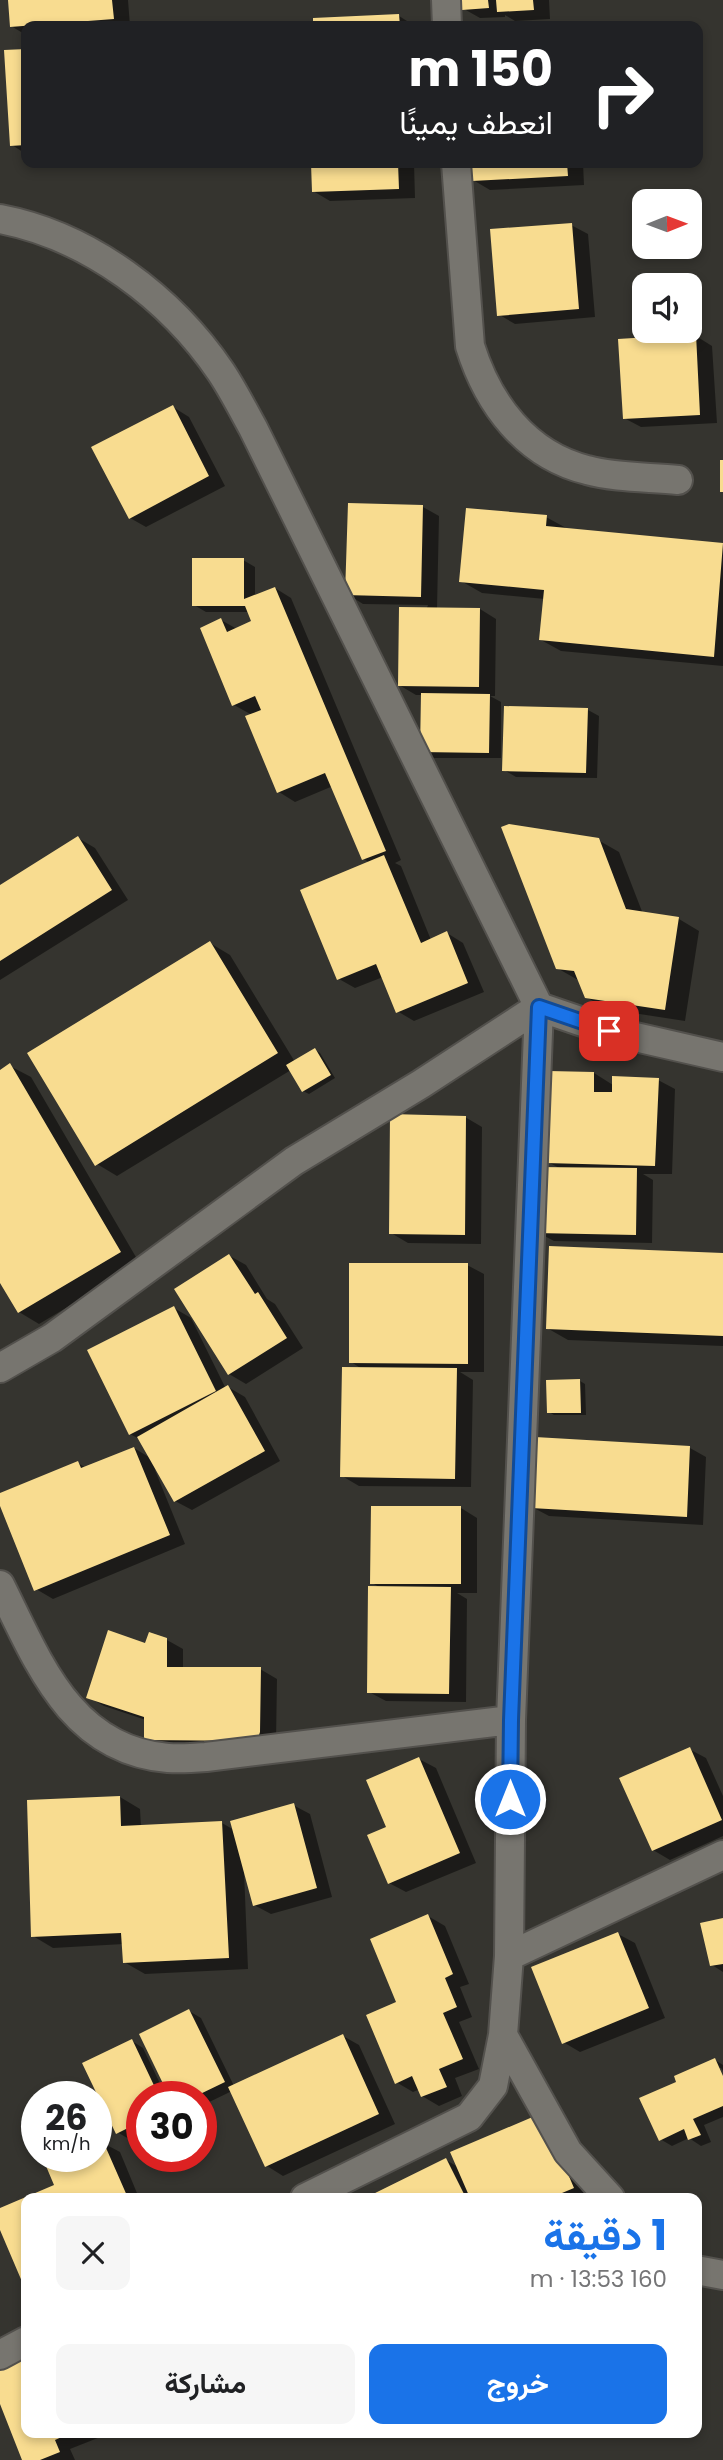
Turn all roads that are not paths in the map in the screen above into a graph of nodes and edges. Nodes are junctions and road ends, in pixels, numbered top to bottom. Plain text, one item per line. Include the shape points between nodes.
1 (446, 0) edge
2 (447, 21) edge
3 (456, 168) edge
4 (0, 219) edge
5 (678, 480) dead end
6 (539, 1007) junction
7 (723, 1057) edge
8 (0, 1368) edge
9 (0, 1585) edge
10 (511, 1720) junction
11 (723, 1855) edge
12 (509, 1956) junction
13 (503, 2035) junction
14 (315, 2193) edge
15 (605, 2193) edge
16 (702, 2271) edge
17 (723, 2275) edge
18 (21, 2344) edge
19 (0, 2355) edge

1 - 2 street
3 - 5 street via 470,346 478,372 503,416 541,450 587,471
4 - 6 street via 76,243 131,278 180,321 221,372 253,428
6 - 7 street via 609,1031
6 - 8 street via 294,1161 52,1338
6 - 10 street
9 - 10 street via 44,1673 66,1705 95,1731 130,1749 167,1758 206,1757
10 - 12 street
11 - 12 street
12 - 13 street
13 - 14 street via 494,2086 469,2117
13 - 15 street via 568,2152
16 - 17 street
18 - 19 street

